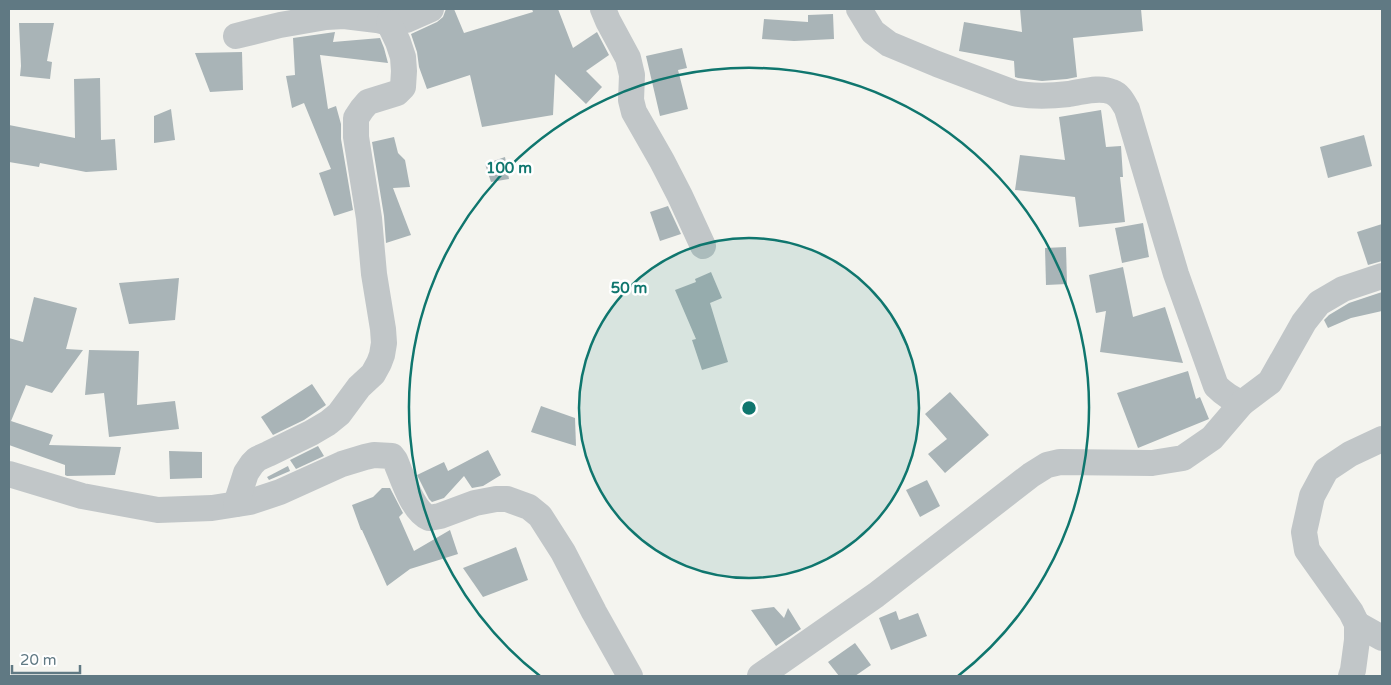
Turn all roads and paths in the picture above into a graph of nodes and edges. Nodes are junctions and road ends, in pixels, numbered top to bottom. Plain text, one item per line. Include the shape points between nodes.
1 (431, 9) edge
2 (603, 9) edge
3 (859, 9) edge
4 (389, 23) junction
5 (236, 36) dead end
6 (703, 246) dead end
7 (1382, 276) edge
8 (1242, 403) junction
9 (1382, 439) edge
10 (9, 474) edge
11 (236, 504) junction
12 (1357, 624) junction
13 (1382, 638) edge
14 (630, 676) edge
15 (760, 676) edge
16 (1351, 676) edge

1 - 4 street via 406,20
2 - 6 street via 628,58 634,112 676,187
3 - 8 street via 873,32 890,44 1014,94 1043,96 1102,89 1119,96 1127,110 1176,274 1216,386 1226,396
4 - 5 street via 344,16 326,17
4 - 11 street via 403,58 403,87 397,93 368,102 356,118 383,329 384,343 379,363 373,374 328,423 252,464
7 - 8 street via 1343,289 1319,303 1304,322 1270,382
8 - 15 street via 1212,438 1183,458 1152,463 1060,462 1038,470 876,595
9 - 12 street via 1326,470 1312,496 1304,532 1307,550
10 - 11 street via 82,496 158,510
11 - 14 street via 280,492 342,464 383,455 392,456 395,460 410,495 428,518 496,499 507,499 530,507 540,516 564,552
12 - 13 street
12 - 16 street

